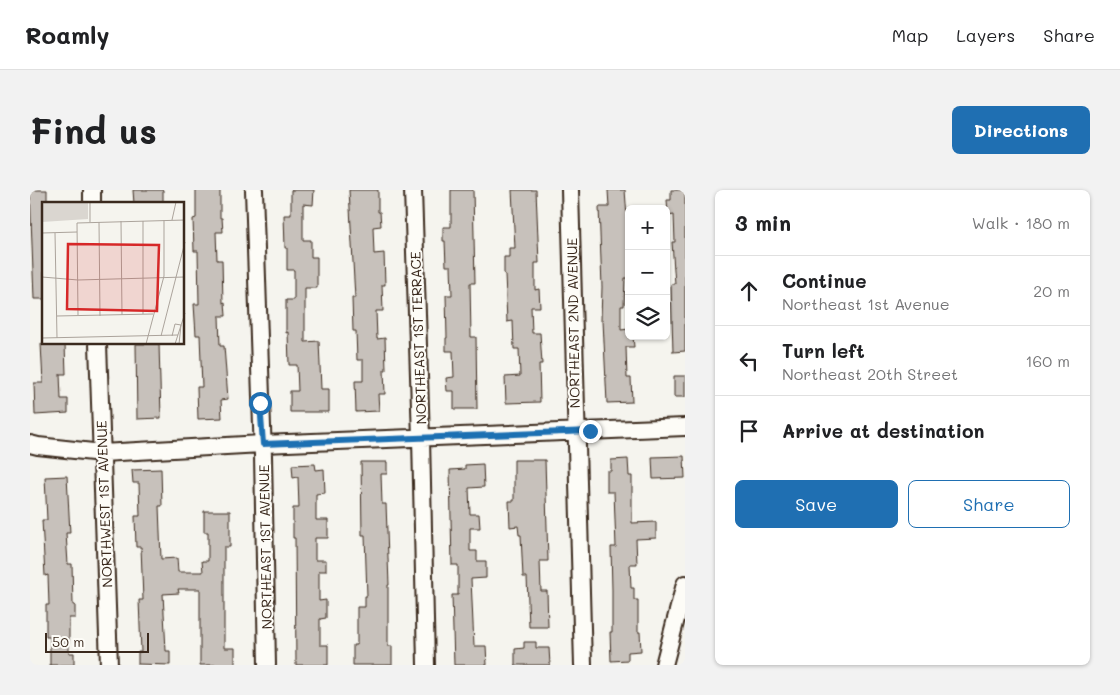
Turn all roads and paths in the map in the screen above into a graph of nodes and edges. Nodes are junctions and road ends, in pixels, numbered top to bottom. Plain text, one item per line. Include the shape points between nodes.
1 (254, 190) edge
2 (413, 190) edge
3 (570, 190) edge
4 (98, 345) edge
5 (685, 427) edge
6 (576, 431) junction
7 (422, 438) junction
8 (30, 444) edge
9 (263, 444) junction
10 (102, 453) junction
11 (685, 584) edge
12 (109, 665) edge
13 (267, 665) edge
14 (426, 665) edge
15 (583, 665) edge
16 (664, 665) edge

1 - 9 street, NORTHEAST 1ST AVENUE
2 - 7 street, NORTHEAST 1ST TERRACE
3 - 6 street, NORTHEAST 2ND AVENUE
4 - 10 street, NORTHWEST 1ST AVENUE
5 - 6 street
6 - 7 street
6 - 15 street, NORTHEAST 2ND AVENUE
7 - 9 street
7 - 14 street, NORTHEAST 1ST TERRACE
8 - 10 street
9 - 10 street
9 - 13 street, NORTHEAST 1ST AVENUE
10 - 12 street, NORTHWEST 1ST AVENUE
11 - 16 street

